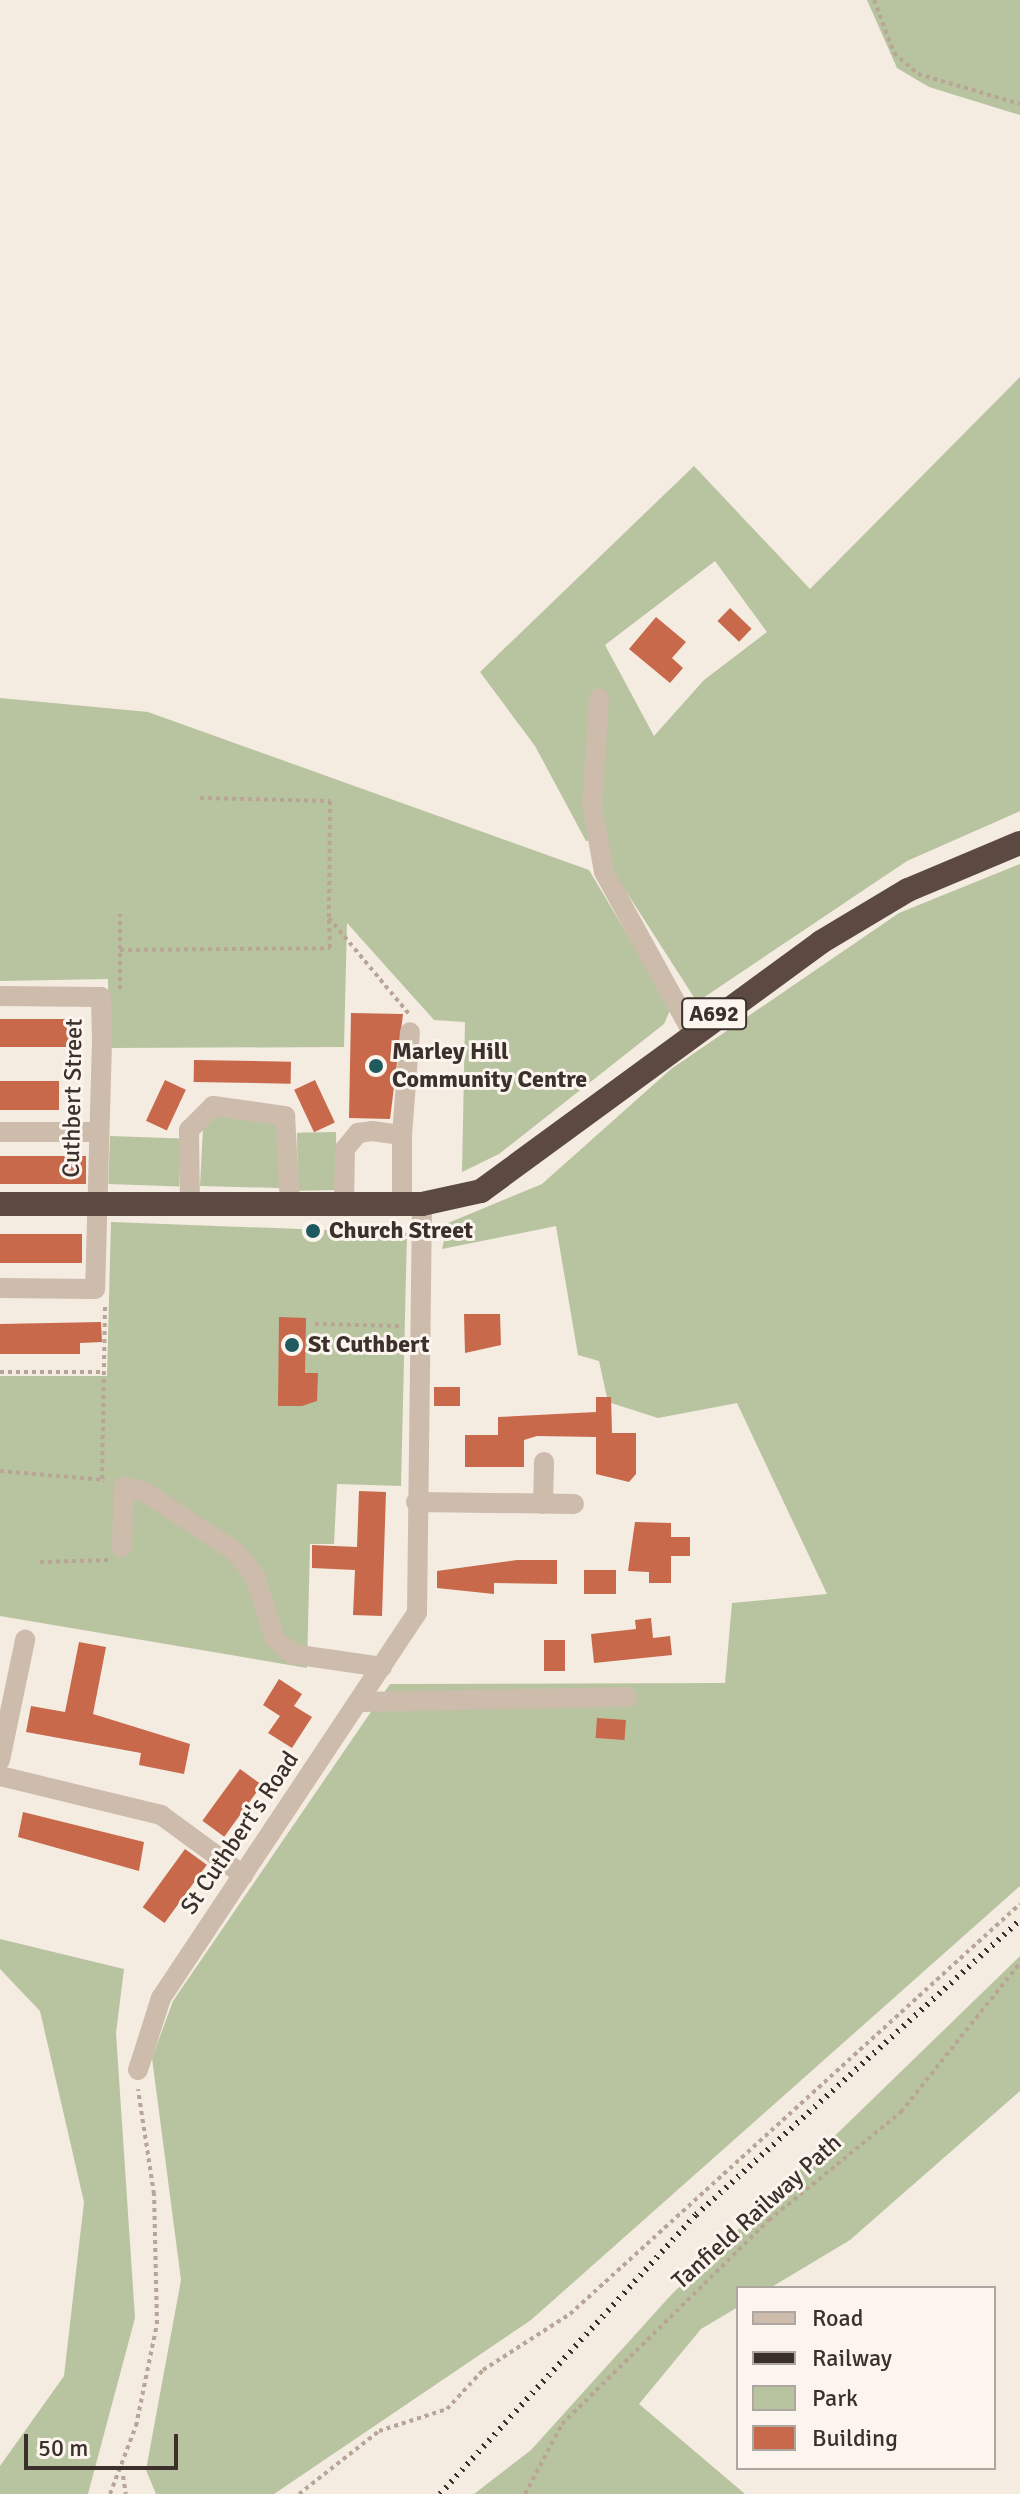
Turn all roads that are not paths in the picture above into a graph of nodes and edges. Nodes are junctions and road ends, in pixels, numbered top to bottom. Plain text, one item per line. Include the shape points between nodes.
1 (599, 698) dead end
2 (1020, 843) edge
3 (0, 996) edge
4 (691, 1030) junction
5 (410, 1032) road end
6 (0, 1132) edge
7 (99, 1132) junction
8 (402, 1135) junction
9 (0, 1204) edge
10 (97, 1204) junction
11 (290, 1204) junction
12 (344, 1204) junction
13 (412, 1204) junction
14 (190, 1205) junction
15 (0, 1288) edge
16 (544, 1462) dead end
17 (416, 1502) junction
18 (543, 1504) junction
19 (574, 1504) dead end
20 (122, 1547) road end
21 (25, 1640) dead end
22 (382, 1667) junction
23 (627, 1697) dead end
24 (360, 1702) junction
25 (0, 1760) edge
26 (0, 1776) edge
27 (243, 1875) junction
28 (138, 2070) road end

1 - 4 street via 592,805 604,872
2 - 4 highway, A692 via 908,890
3 - 7 street, Cuthbert Street via 101,997
4 - 13 highway, A692 via 481,1191
5 - 8 street, St Cuthbert's Road
6 - 7 street
7 - 10 street, Cuthbert Street
8 - 12 street via 372,1131 349,1139
8 - 13 street, St Cuthbert's Road
9 - 10 highway, A692
10 - 14 highway, A692
10 - 15 street, Cuthbert Street via 95,1289
11 - 12 highway, A692
11 - 14 highway, A692
11 - 14 street via 285,1116 213,1106 189,1130
12 - 13 highway, A692
13 - 17 street, St Cuthbert's Road via 420,1327
16 - 18 street
17 - 18 street
17 - 22 street, St Cuthbert's Road via 417,1613
18 - 19 street
20 - 22 street via 124,1487 145,1492 236,1552 260,1589 275,1639 292,1654
21 - 25 street
22 - 24 street, St Cuthbert's Road
23 - 24 street
24 - 27 street, St Cuthbert's Road
26 - 27 street via 161,1815
27 - 28 street, St Cuthbert's Road via 161,1998

